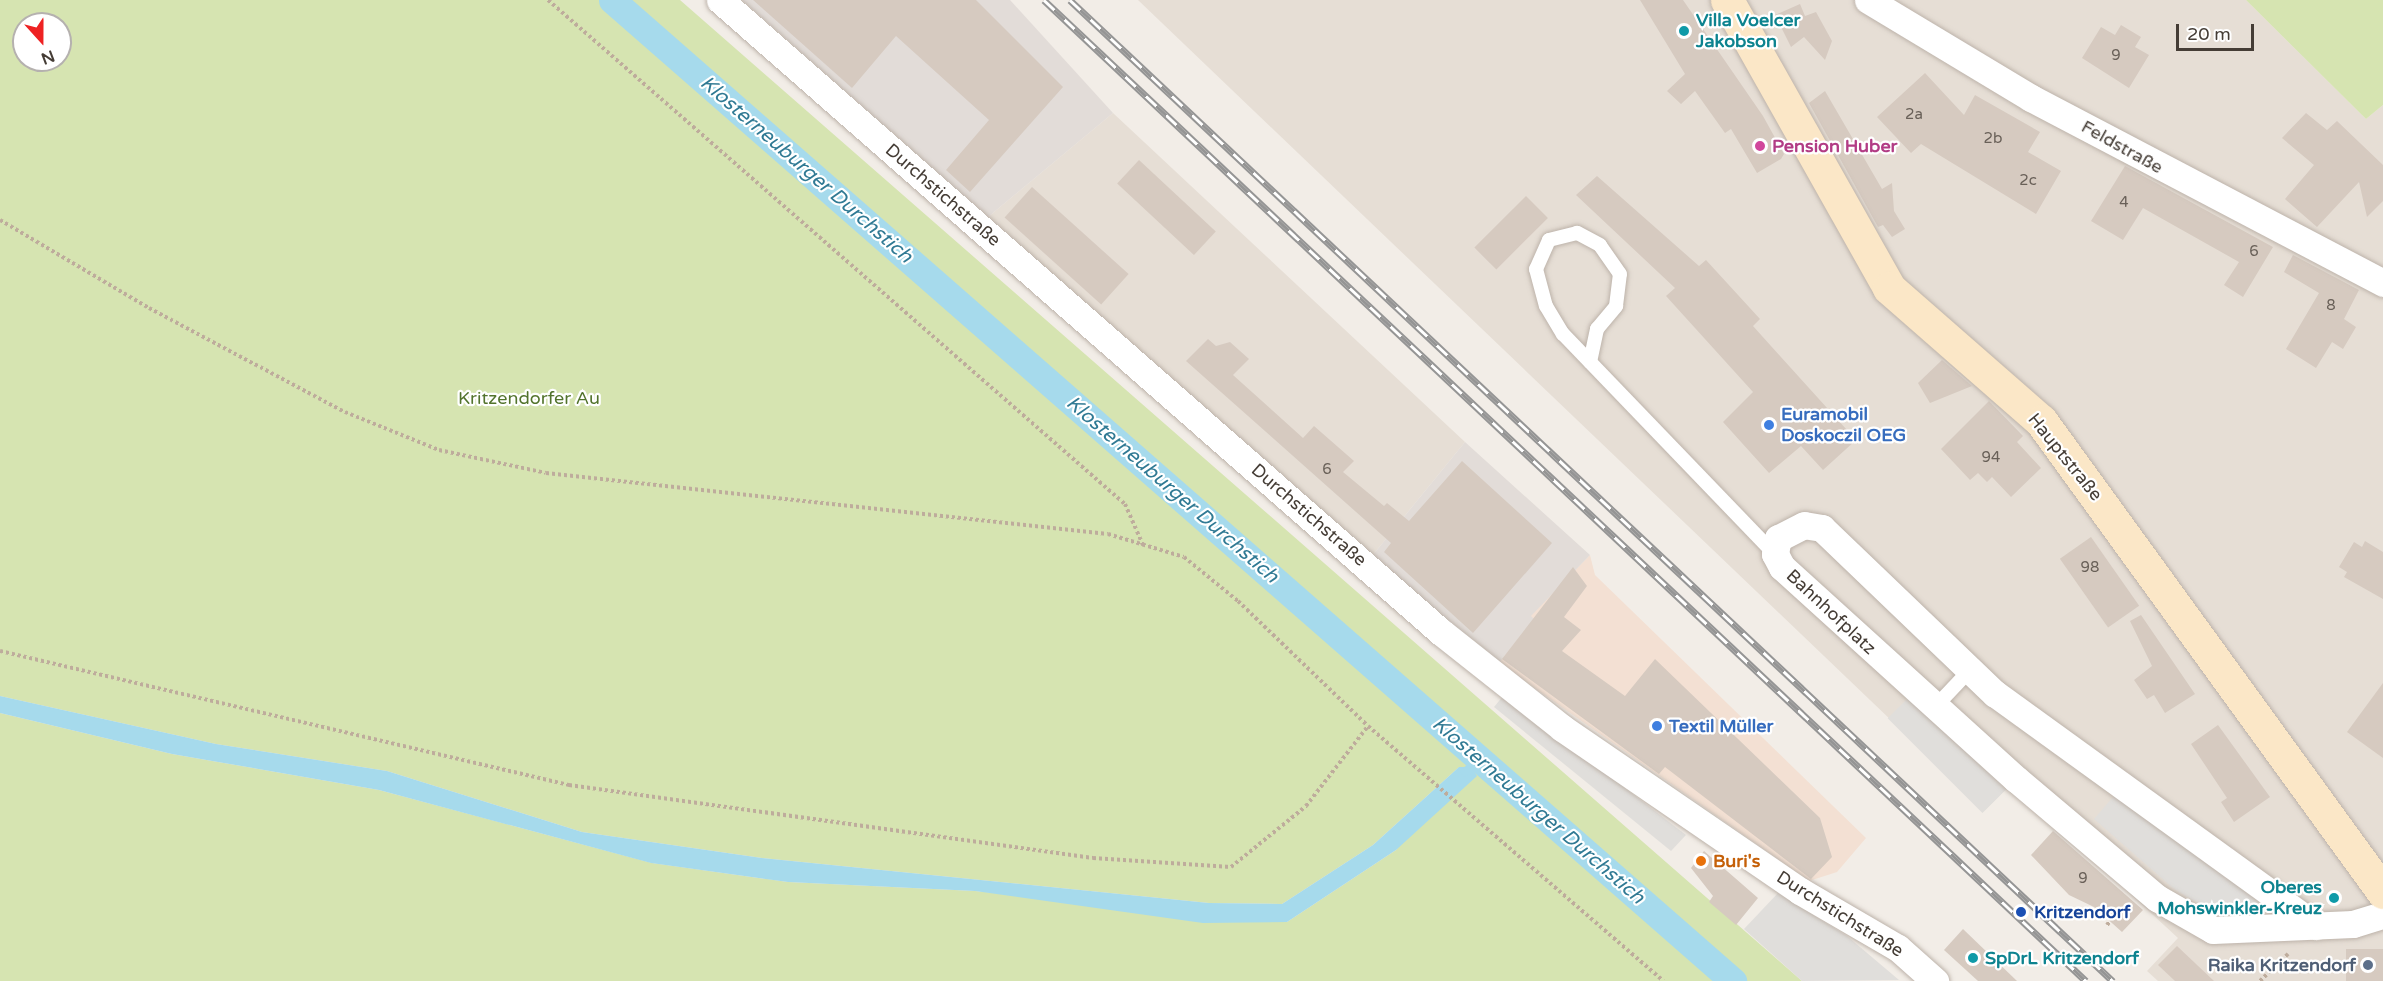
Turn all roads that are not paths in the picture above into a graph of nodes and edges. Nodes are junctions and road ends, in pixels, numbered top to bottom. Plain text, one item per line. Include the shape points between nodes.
1 (720, 0) edge
2 (1727, 0) edge
3 (1868, 0) edge
4 (2383, 283) edge
5 (1590, 362) junction
6 (1775, 554) junction
7 (1970, 670) junction
8 (1935, 707) junction
9 (2383, 892) edge
10 (2383, 915) edge
11 (2316, 926) junction
12 (1935, 981) edge

1 - 12 street, Durchstichstraße via 1442,632 1562,728 1800,891 1899,948
2 - 9 main road, Hauptstraße via 1890,288 2041,421
3 - 4 street, Feldstraße via 2031,98
5 - 5 lane via 1563,334 1546,306 1536,269 1549,240 1577,233 1600,245 1620,274 1616,306 1597,329
5 - 6 lane
6 - 7 street, Bahnhofplatz via 1778,538 1804,525 1822,528
6 - 8 street, Bahnhofplatz via 1782,567
7 - 8 lane
7 - 11 street, Bahnhofplatz via 1995,694
8 - 11 street, Bahnhofplatz via 2167,903 2213,930
10 - 11 street, Bahnhofplatz via 2353,924

